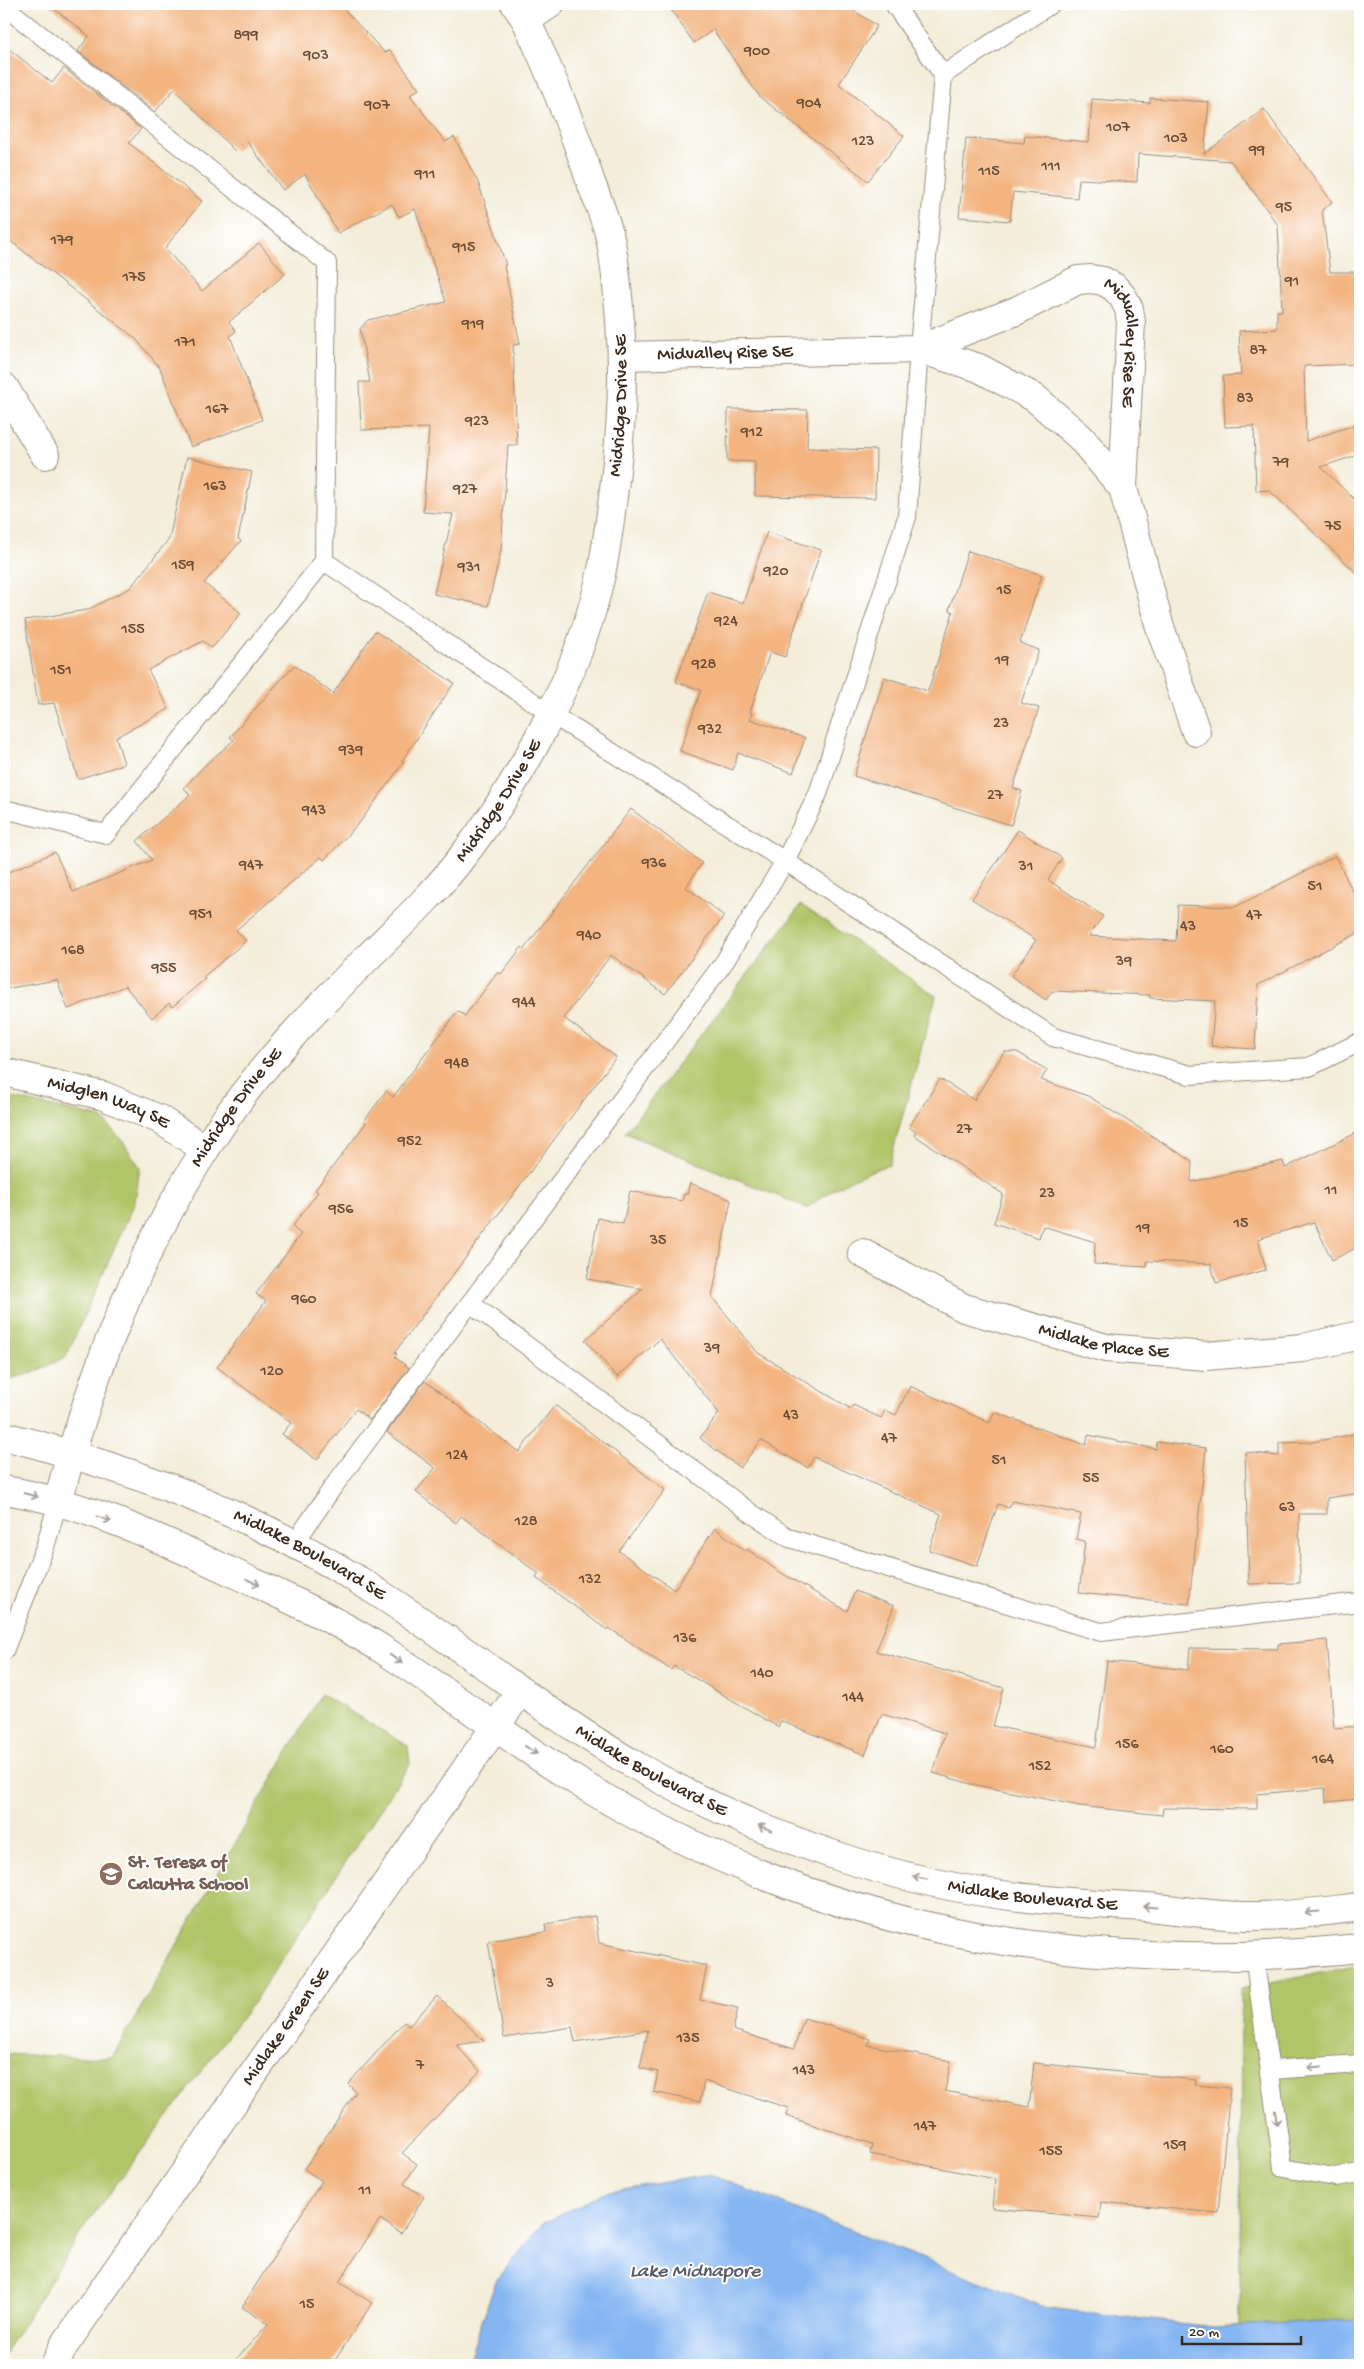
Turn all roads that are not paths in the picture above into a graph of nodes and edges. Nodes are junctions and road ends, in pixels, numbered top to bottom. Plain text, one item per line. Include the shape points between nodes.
1 (550, 4) edge
2 (894, 4) edge
3 (1051, 4) edge
4 (4, 6) edge
5 (520, 12) edge
6 (943, 76) junction
7 (918, 350) junction
8 (623, 356) junction
9 (4, 387) edge
10 (45, 455) dead end
11 (1122, 488) junction
12 (324, 561) junction
13 (551, 714) junction
14 (1196, 732) dead end
15 (4, 810) edge
16 (785, 861) junction
17 (1360, 1042) edge
18 (4, 1072) edge
19 (205, 1149) junction
20 (862, 1253) dead end
21 (470, 1303) junction
22 (1360, 1334) edge
23 (4, 1436) edge
24 (71, 1452) junction
25 (4, 1490) edge
26 (58, 1502) junction
27 (294, 1544) junction
28 (1360, 1602) edge
29 (4, 1651) edge
30 (521, 1690) junction
31 (496, 1727) junction
32 (1360, 1906) edge
33 (1255, 1916) junction
34 (1360, 1948) edge
35 (1254, 1955) junction
36 (1360, 2064) edge
37 (1270, 2070) junction
38 (1360, 2173) edge
39 (55, 2365) edge

1 - 5 street
2 - 6 lane
3 - 6 lane
4 - 12 lane via 326,263
5 - 8 street, Midridge Drive SE via 575,134 610,239
6 - 7 lane
7 - 8 street, Midvalley Rise SE
7 - 11 street, Midvalley Rise SE via 979,368 1035,398 1080,437
7 - 11 street, Midvalley Rise SE via 1016,311 1078,280 1103,281 1114,287 1126,303 1131,322
7 - 16 lane via 907,518 818,794
8 - 13 street, Midridge Drive SE via 623,415 600,579 586,628
9 - 10 street
11 - 14 street, Midvalley Rise SE via 1159,624
12 - 13 lane
12 - 15 lane via 106,834
13 - 16 lane
13 - 19 street, Midridge Drive SE via 507,791 461,859 415,914 278,1051
16 - 17 lane via 1053,1037 1190,1075 1309,1067
16 - 21 lane via 725,960
18 - 19 street, Midglen Way SE via 104,1096 159,1119
19 - 24 street, Midridge Drive SE via 176,1196 130,1292 92,1385
20 - 22 street, Midlake Place SE via 964,1308 1106,1348 1206,1356 1303,1348
21 - 27 lane
21 - 28 lane via 788,1538 1100,1632
23 - 24 street, Midlake Boulevard SE
24 - 26 street, Midridge Drive SE
24 - 27 street, Midlake Boulevard SE via 148,1478 223,1509
25 -> 26 street
26 - 29 lane via 45,1548
26 -> 31 street via 166,1541 295,1602 384,1650
27 - 30 street, Midlake Boulevard SE via 356,1579
30 - 31 street, Midlake Green SE
33 -> 30 street, Midlake Boulevard SE via 1034,1899 966,1888 833,1854 769,1830 687,1793 579,1731
31 -> 35 street via 582,1784 648,1822 716,1856 786,1885 858,1909 934,1929 1012,1943 1090,1952 1169,1956
31 - 39 street, Midlake Green SE via 69,2339
32 -> 33 street, Midlake Boulevard SE
33 - 35 street
34 - 35 street
35 - 37 lane
36 -> 37 lane
37 -> 38 lane via 1282,2168 1335,2177

